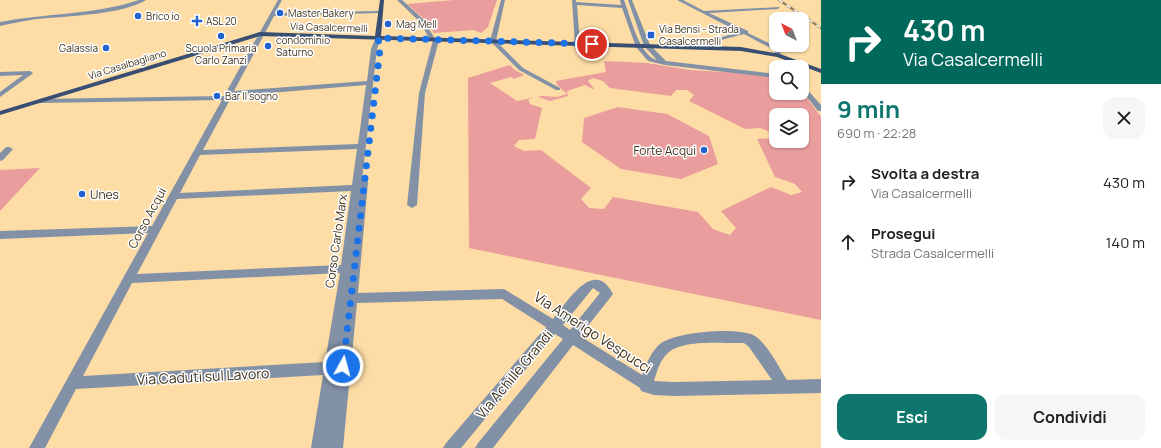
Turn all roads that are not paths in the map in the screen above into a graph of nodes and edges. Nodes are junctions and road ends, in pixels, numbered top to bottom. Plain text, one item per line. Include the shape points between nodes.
1 (144, 0) edge
2 (280, 0) edge
3 (382, 0) edge
4 (398, 0) edge
5 (503, 0) edge
6 (622, 0) edge
7 (630, 0) edge
8 (679, 0) edge
9 (574, 2) edge
10 (625, 7) junction
11 (778, 8) dead end
12 (380, 12) junction
13 (703, 12) junction
14 (272, 16) junction
15 (0, 24) edge
16 (746, 32) junction
17 (260, 34) junction
18 (378, 38) junction
19 (434, 40) junction
20 (493, 41) junction
21 (577, 44) junction
22 (638, 46) junction
23 (647, 46) junction
24 (693, 47) junction
25 (778, 53) junction
26 (665, 63) junction
27 (821, 72) edge
28 (0, 74) edge
29 (769, 75) edge
30 (370, 83) junction
31 (558, 89) dead end
32 (809, 95) edge
33 (0, 96) edge
34 (227, 96) junction
35 (40, 101) junction
36 (821, 109) edge
37 (0, 113) edge
38 (362, 146) junction
39 (9, 149) dead end
40 (196, 153) junction
41 (0, 158) edge
42 (357, 188) junction
43 (174, 196) junction
44 (412, 206) dead end
45 (156, 229) junction
46 (0, 235) edge
47 (346, 269) junction
48 (129, 279) junction
49 (351, 298) junction
50 (554, 326) junction
51 (573, 338) junction
52 (332, 368) junction
53 (74, 383) junction
54 (646, 386) junction
55 (821, 386) edge
56 (784, 387) junction
57 (37, 448) edge
58 (319, 448) edge
59 (335, 448) edge
60 (451, 448) edge
61 (483, 448) edge

1 - 15 street via 112,11
2 - 14 street, Corso Acqui
3 - 12 main road, Corso Carlo Marx
4 - 19 street via 422,21
5 - 20 street
6 - 10 street
7 - 23 street
8 - 13 street
9 - 10 street
9 - 21 street
10 - 22 street
11 - 13 street
12 - 14 street
12 - 18 main road, Corso Carlo Marx
13 - 16 street
14 - 17 street, Corso Acqui
16 - 24 street
16 - 25 street via 777,49
17 - 18 main road, Via Casalcermelli
17 - 34 street, Corso Acqui
17 - 35 main road, Via Casalbagliano
18 - 19 main road, Via Casalcermelli
18 - 30 street, Corso Carlo Marx via 374,49
18 - 49 street, Corso Carlo Marx via 380,49
19 - 20 main road, Via Casalcermelli
19 - 44 street via 422,92
20 - 21 main road, Via Casalcermelli
20 - 31 street via 521,69
21 - 22 main road, Via Casalcermelli
22 - 23 main road, Via Casalcermelli
22 - 26 street via 650,60
23 - 24 main road, Via Casalcermelli
23 - 26 street
24 - 25 main road, Via Casalcermelli
25 - 27 main road, Via Casalcermelli
26 - 29 street
28 - 33 street via 30,73
30 - 34 street
30 - 38 street, Corso Carlo Marx
32 - 36 street
34 - 35 street
34 - 40 street, Corso Acqui
35 - 37 main road, Via Casalbagliano
38 - 40 street
38 - 42 street, Corso Carlo Marx
39 - 41 street
40 - 43 street, Corso Acqui
42 - 43 street
42 - 47 street, Corso Carlo Marx
43 - 45 street, Corso Acqui
45 - 46 street
45 - 48 street, Corso Acqui
47 - 48 street
47 - 52 street, Corso Carlo Marx
48 - 53 street, Corso Acqui
49 - 50 street, Via Amerigo Vespucci via 504,294
49 - 59 street, Corso Carlo Marx
50 - 51 street, Via Amerigo Vespucci
50 - 51 street, Via Achille Grandi via 589,285 595,283 601,286 607,294
50 - 60 street, Via Achille Grandi
51 - 54 street, Via Amerigo Vespucci
51 - 61 street, Via Achille Grandi
52 - 53 street, Via Caduti sul Lavoro
52 - 58 street, Corso Carlo Marx
53 - 57 street, Corso Acqui
54 - 56 street, Via Amerigo Vespucci via 674,390
54 - 56 street via 653,364 666,345 672,341 691,338 746,338 757,346
55 - 56 street, Via Amerigo Vespucci

